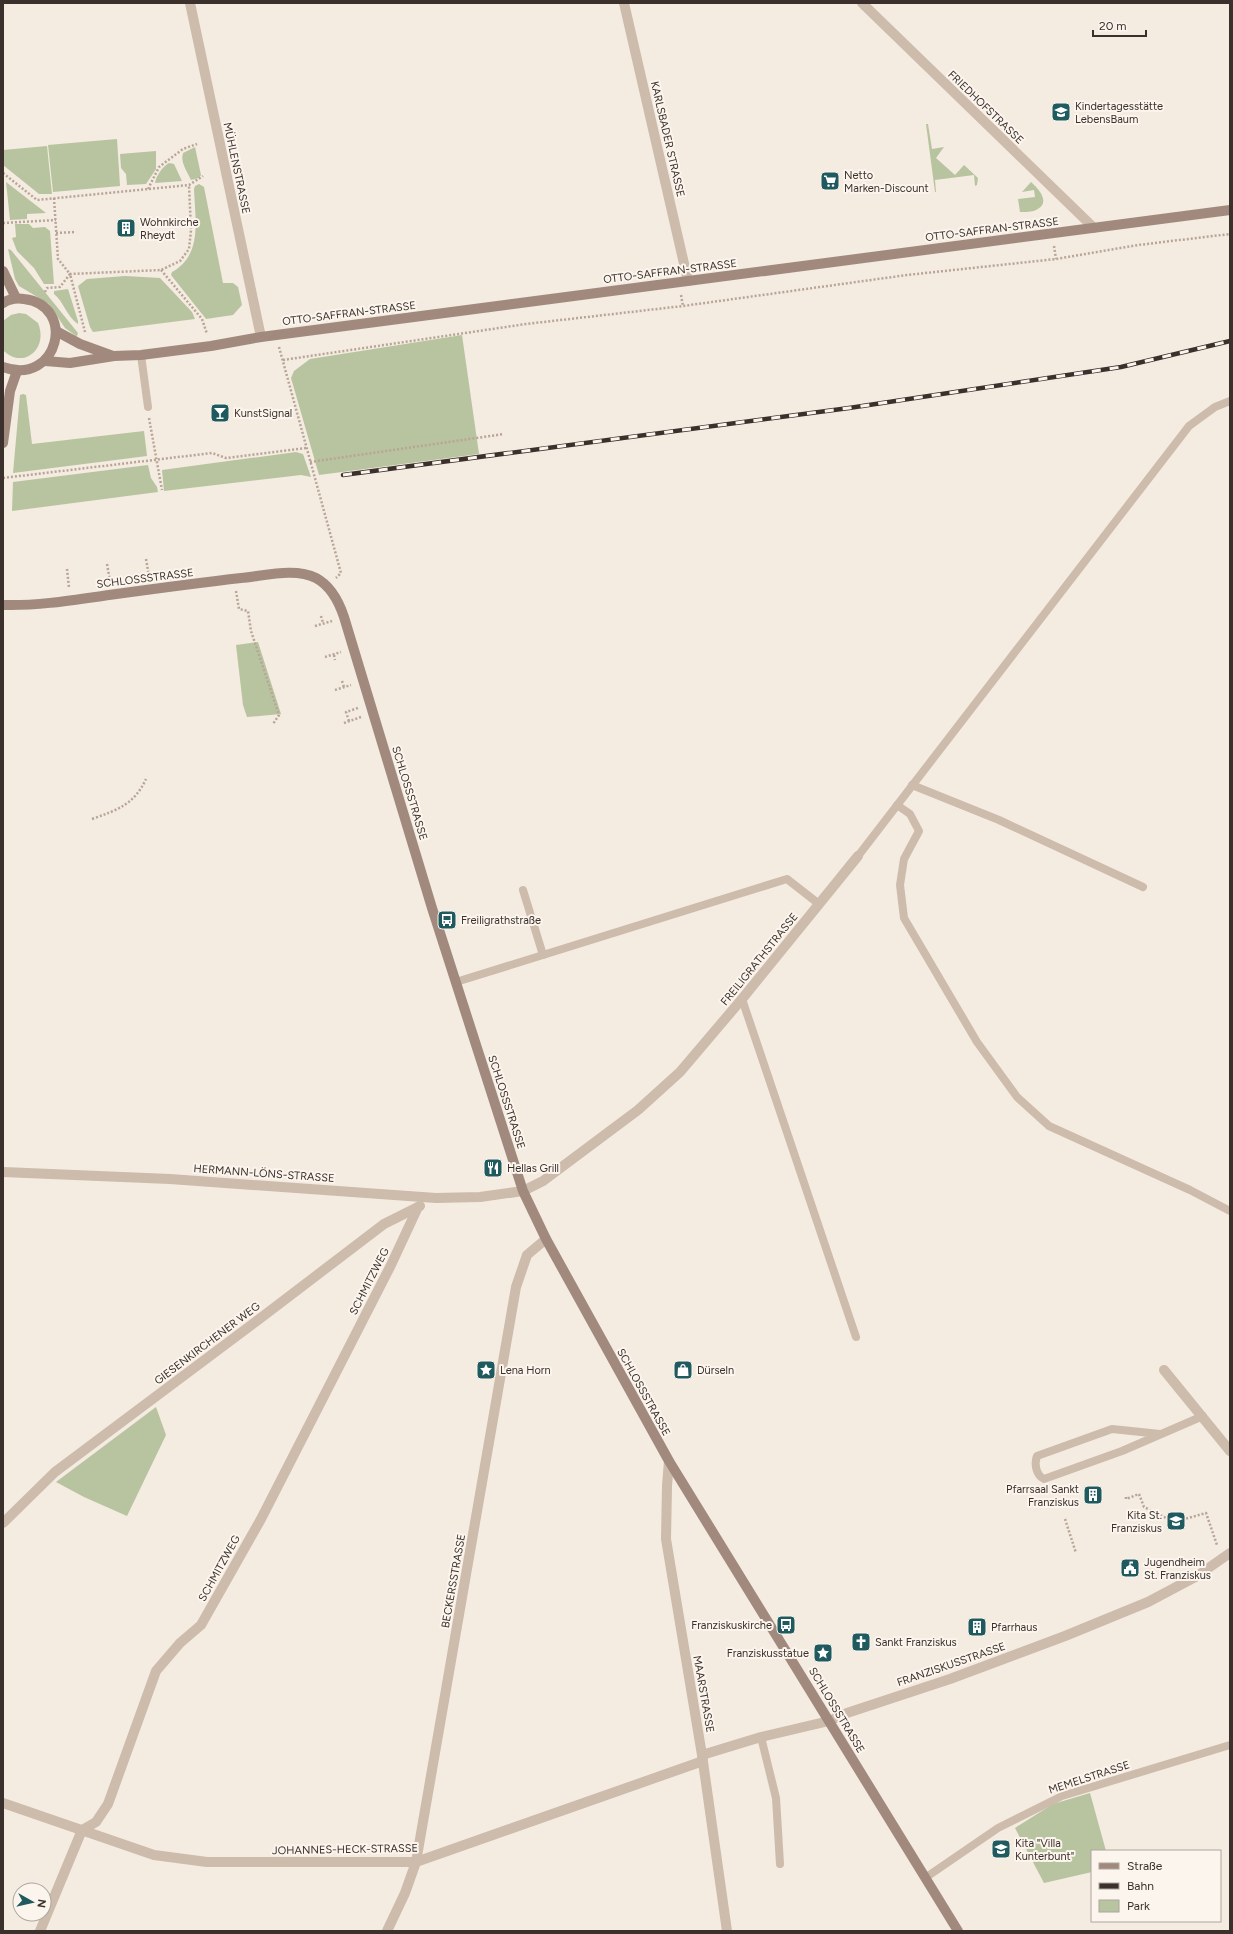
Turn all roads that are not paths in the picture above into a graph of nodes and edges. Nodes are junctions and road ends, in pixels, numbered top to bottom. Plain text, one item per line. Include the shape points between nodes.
1 (190, 3) edge
2 (624, 3) edge
3 (862, 3) edge
4 (1230, 210) edge
5 (1094, 228) junction
6 (3, 271) edge
7 (688, 281) junction
8 (16, 298) junction
9 (3, 302) edge
10 (56, 331) junction
11 (260, 337) junction
12 (141, 355) junction
13 (114, 356) junction
14 (45, 361) junction
15 (3, 367) edge
16 (17, 371) junction
17 (1230, 401) edge
18 (148, 407) road end
19 (3, 443) edge
20 (3, 605) edge
21 (912, 785) junction
22 (897, 805) junction
23 (858, 856) joint
24 (1143, 888) dead end
25 (523, 890) dead end
26 (819, 904) junction
27 (543, 955) junction
28 (456, 982) junction
29 (742, 999) junction
30 (3, 1172) edge
31 (523, 1191) junction
32 (436, 1198) junction
33 (418, 1207) junction
34 (1230, 1211) edge
35 (546, 1239) junction
36 (856, 1337) dead end
37 (1164, 1370) dead end
38 (1203, 1416) junction
39 (1160, 1434) junction
40 (1230, 1451) edge
41 (669, 1461) junction
42 (3, 1522) edge
43 (1226, 1556) edge
44 (829, 1721) junction
45 (761, 1737) junction
46 (1230, 1745) edge
47 (703, 1758) junction
48 (3, 1803) edge
49 (82, 1830) junction
50 (416, 1862) junction
51 (780, 1864) dead end
52 (925, 1878) junction
53 (40, 1931) edge
54 (387, 1931) edge
55 (727, 1931) edge
56 (958, 1931) edge

1 - 11 street, MÜHLENSTRASSE
2 - 7 street, KARLSBADER STRASSE
3 - 5 street, FRIEDHOFSTRASSE
4 - 5 street, OTTO-SAFFRAN-STRASSE
5 - 7 street, OTTO-SAFFRAN-STRASSE
6 - 8 street
7 - 11 street, OTTO-SAFFRAN-STRASSE
8 - 9 street
8 - 10 street via 38,303 52,318
10 - 13 street, OTTO-SAFFRAN-STRASSE via 80,344
10 - 14 street via 54,346
11 - 12 street, OTTO-SAFFRAN-STRASSE
12 - 13 street, OTTO-SAFFRAN-STRASSE
12 - 18 lane
13 - 14 street, OTTO-SAFFRAN-STRASSE via 70,363
14 - 16 street via 34,369
15 - 16 street
16 - 19 street via 10,391
17 - 21 lane via 1215,407 1189,426
20 - 28 street, SCHLOSSSTRASSE via 36,604 291,573 316,578 327,586 341,610
21 - 22 lane
21 - 24 lane via 999,820
22 - 23 lane
22 - 34 lane via 910,814 919,831 904,859 900,885 904,918 977,1042 1017,1097 1049,1126 1190,1190
23 - 26 street, FREILIGRATHSTRASSE
25 - 27 lane
26 - 27 lane via 787,879
26 - 29 street, FREILIGRATHSTRASSE
27 - 28 lane
28 - 31 street, SCHLOSSSTRASSE
29 - 31 street, FREILIGRATHSTRASSE via 680,1072 638,1110 543,1181
29 - 36 lane
30 - 32 street, HERMANN-LÖNS-STRASSE via 170,1179
31 - 32 street, HERMANN-LÖNS-STRASSE via 480,1197
31 - 35 street, SCHLOSSSTRASSE
32 - 33 street, GIESENKIRCHENER WEG
33 - 42 street, GIESENKIRCHENER WEG via 384,1224 55,1472
33 - 49 street, SCHMITZWEG via 260,1519 201,1625 180,1643 156,1671 108,1804 96,1822
35 - 41 street, SCHLOSSSTRASSE
35 - 50 street, BECKERSSTRASSE via 527,1255 516,1287
37 - 38 street
38 - 39 lane
38 - 40 street
39 - 39 lane via 1122,1451 1044,1479 1037,1472 1037,1456 1112,1429
41 - 44 street, SCHLOSSSTRASSE
41 - 47 street, MAARSTRASSE via 666,1486 666,1539
43 - 44 street, FRANZISKUSSTRASSE via 1198,1576 1148,1602 1051,1642 950,1679 847,1712
44 - 45 street, JOHANNES-HECK-STRASSE
44 - 52 street, SCHLOSSSTRASSE
45 - 47 street, JOHANNES-HECK-STRASSE
45 - 51 lane via 776,1798
46 - 52 lane, MEMELSTRASSE via 1062,1796 998,1828
47 - 50 street, JOHANNES-HECK-STRASSE
47 - 55 street, MAARSTRASSE
48 - 49 street, JOHANNES-HECK-STRASSE
49 - 50 street, JOHANNES-HECK-STRASSE via 154,1855 207,1862
49 - 53 street
50 - 54 street, BECKERSSTRASSE via 405,1894
52 - 56 street, SCHLOSSSTRASSE

